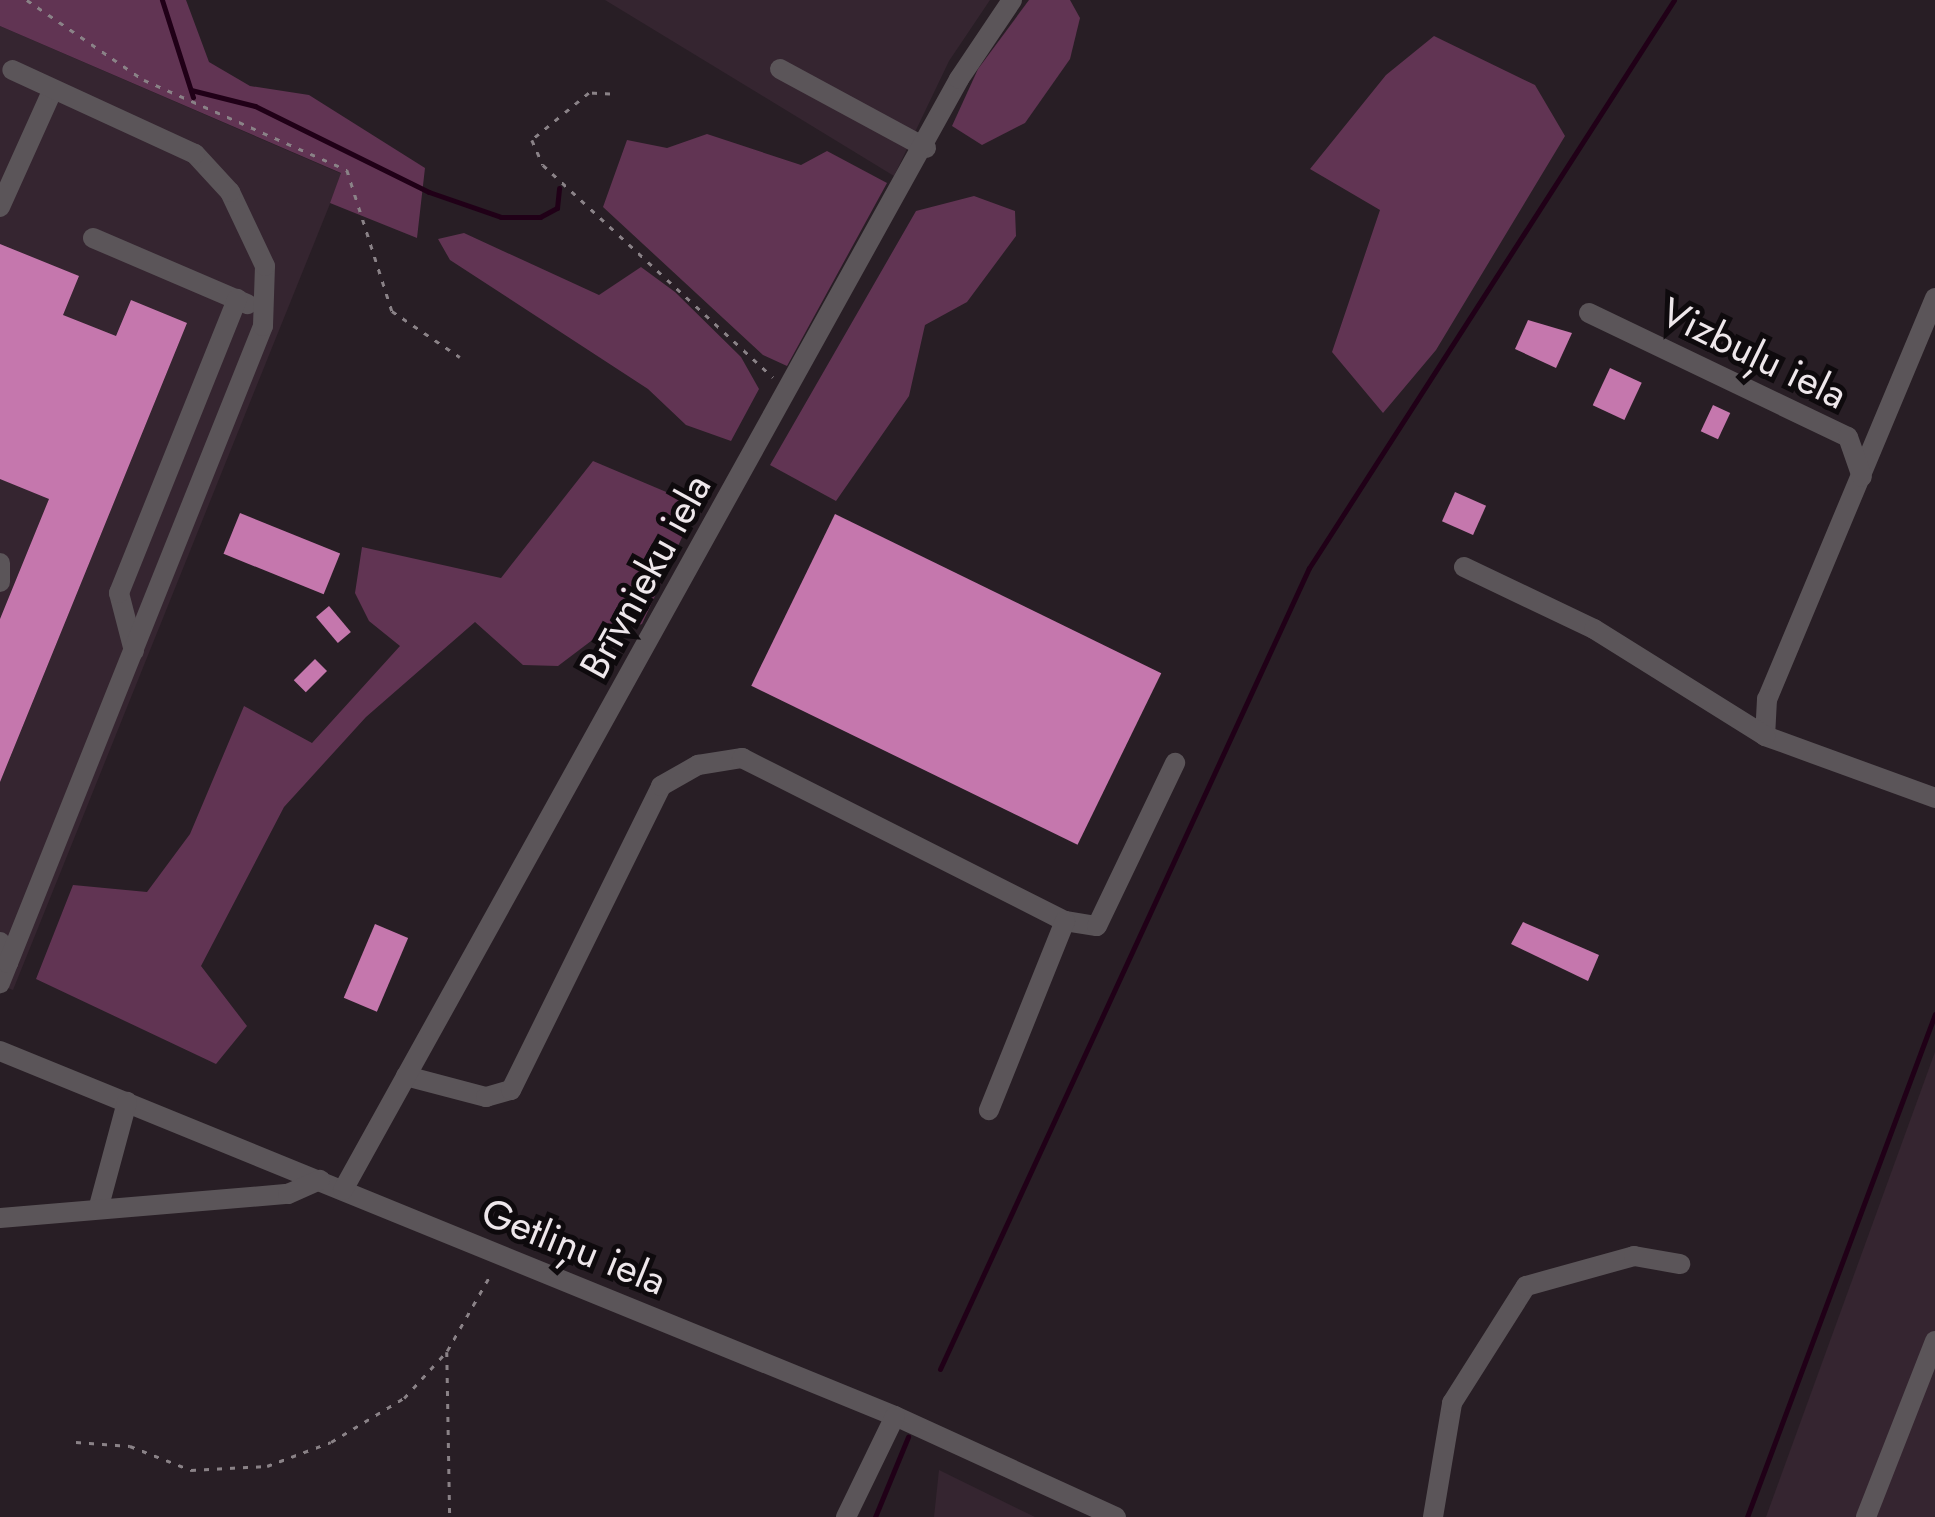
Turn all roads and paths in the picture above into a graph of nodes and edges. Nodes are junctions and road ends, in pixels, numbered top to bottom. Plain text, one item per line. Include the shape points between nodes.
1 (27, 0) edge
2 (1012, 0) edge
3 (780, 69) dead end
4 (12, 70) dead end
5 (53, 89) junction
6 (610, 94) dead end
7 (926, 148) junction
8 (0, 206) edge
9 (93, 238) dead end
10 (1935, 298) edge
11 (237, 299) junction
12 (263, 310) junction
13 (1589, 313) dead end
14 (460, 357) dead end
15 (789, 391) junction
16 (1862, 479) junction
17 (0, 564) edge
18 (1464, 567) dead end
19 (0, 582) edge
20 (134, 651) junction
21 (1765, 736) junction
22 (1175, 764) dead end
23 (1935, 798) edge
24 (1064, 921) junction
25 (4, 952) edge
26 (0, 983) edge
27 (0, 1051) edge
28 (406, 1076) junction
29 (127, 1102) junction
30 (989, 1110) dead end
31 (320, 1180) junction
32 (343, 1190) junction
33 (99, 1206) junction
34 (0, 1218) edge
35 (500, 1254) junction
36 (1680, 1264) dead end
37 (1935, 1341) edge
38 (447, 1351) junction
39 (895, 1416) junction
40 (76, 1442) dead end
41 (450, 1517) edge
42 (846, 1517) edge
43 (1116, 1517) edge
44 (1433, 1517) edge
45 (1866, 1517) edge

1 - 14 path via 144,80 346,170 392,310
2 - 7 street, Brīvnieku iela
3 - 7 street
4 - 5 street
5 - 8 street via 18,184
5 - 12 street via 212,168 265,266
6 - 15 path via 589,93 532,140 543,166
7 - 15 street, Brīvnieku iela
9 - 11 street
10 - 16 street
11 - 12 street
11 - 20 street via 119,593
12 - 20 street
13 - 16 street, Vizbuļu iela via 1848,437
15 - 28 street, Brīvnieku iela
16 - 21 street via 1767,699
17 - 19 street
18 - 21 street via 1594,630
20 - 25 street
21 - 23 street
22 - 24 street via 1097,926
24 - 28 street via 742,758 698,765 661,786 511,1090 486,1097
24 - 30 street
25 - 26 street
27 - 29 street, Getliņu iela
28 - 32 street, Brīvnieku iela
29 - 31 street, Getliņu iela
29 - 33 street
31 - 32 street, Getliņu iela
31 - 33 street via 288,1194
32 - 35 street, Getliņu iela
33 - 34 street
35 - 38 path
35 - 39 street, Getliņu iela
36 - 44 street via 1634,1256 1526,1286 1452,1403
37 - 45 street
38 - 40 path via 364,1428 267,1466 191,1470 130,1446
38 - 41 path
39 - 42 street
39 - 43 street, Getliņu iela

